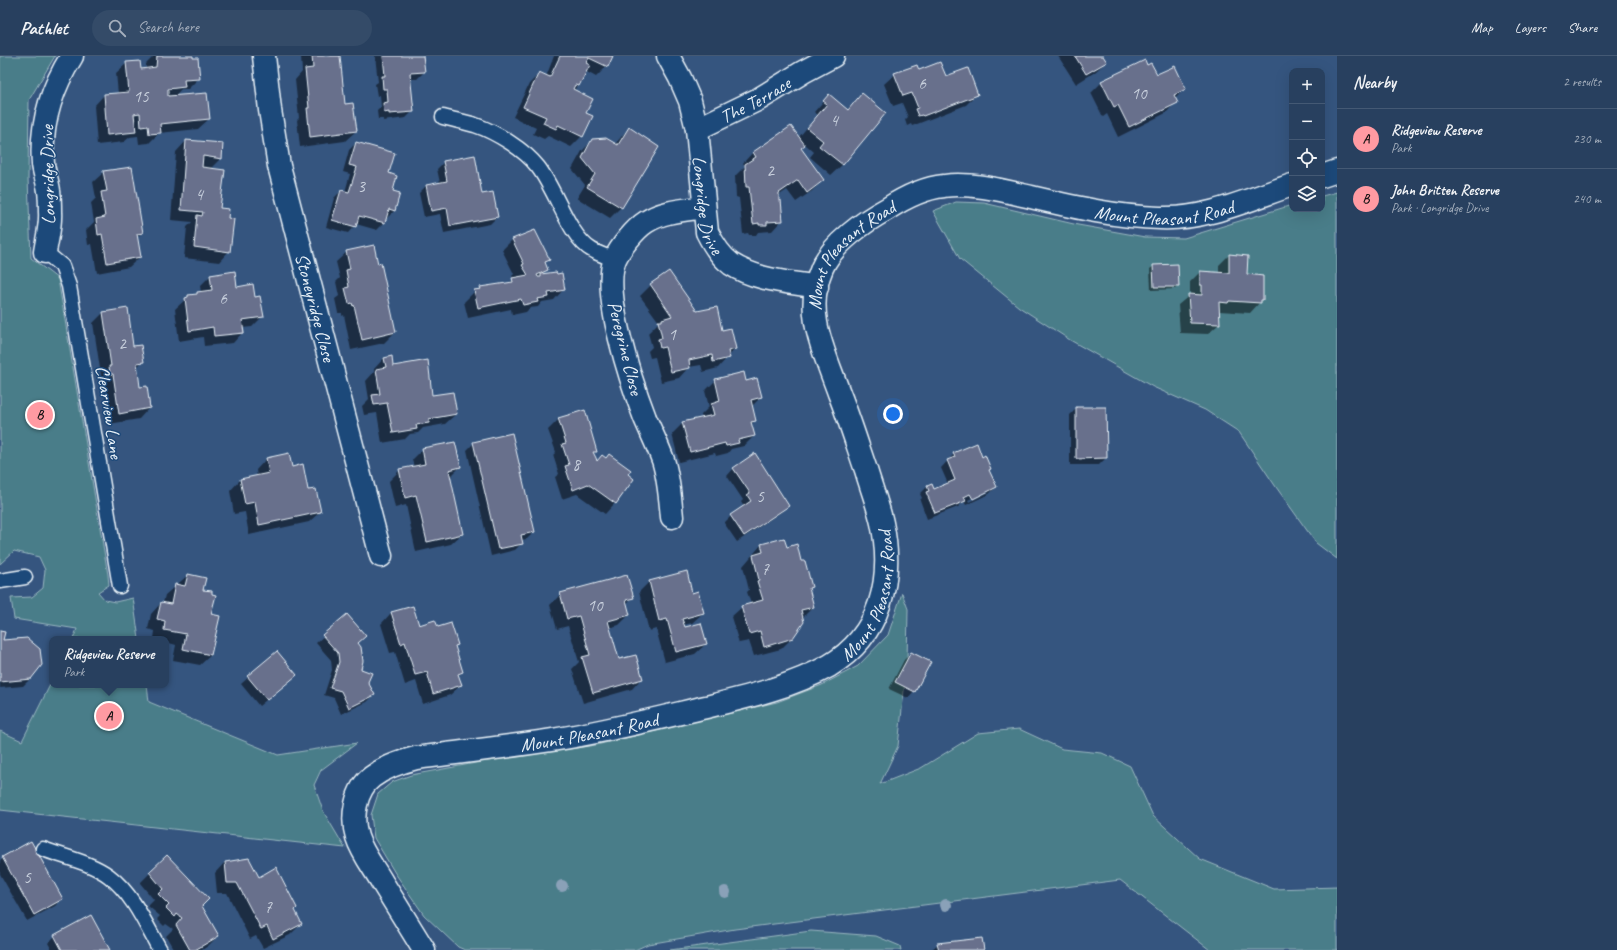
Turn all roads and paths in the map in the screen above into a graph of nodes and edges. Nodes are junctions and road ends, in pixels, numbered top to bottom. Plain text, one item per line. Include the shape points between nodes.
1 (72, 56) edge
2 (264, 56) edge
3 (668, 56) edge
4 (833, 56) edge
5 (443, 117) dead end
6 (696, 129) junction
7 (1337, 171) edge
8 (1325, 175) edge
9 (1289, 187) edge
10 (704, 207) junction
11 (45, 252) joint
12 (615, 260) junction
13 (817, 287) junction
14 (672, 517) dead end
15 (381, 556) dead end
16 (25, 576) dead end
17 (0, 580) edge
18 (120, 586) dead end
19 (43, 849) dead end
20 (160, 950) edge
21 (424, 950) edge

1 - 11 street, Longridge Drive via 51,96 45,120 43,158 50,193
2 - 15 street, Stoneyridge Close via 279,166
3 - 6 street, Longridge Drive via 690,101
4 - 6 street, The Terrace via 759,98
5 - 12 lane via 476,126 499,136 521,151 538,166 551,185 579,239 592,250
6 - 10 street, Longridge Drive
7 - 8 street
9 - 13 street, Mount Pleasant Road via 1193,216 1162,218 1081,208 970,186 946,185 930,188 885,209 850,235 830,254 821,268
10 - 12 street, Peregrine Close via 668,213 646,222 630,236
10 - 13 street, Longridge Drive via 707,232 715,247 730,264 755,275
11 - 18 lane, Clearview Lane via 62,266 69,286
12 - 14 street, Peregrine Close via 612,281 613,307 629,370 663,461 670,489
13 - 21 street, Mount Pleasant Road via 813,305 817,328 882,521 887,563 886,581 872,624 853,648 830,665 788,685 731,701 554,740 416,758 394,764 371,778 355,804 357,836 367,857
16 - 17 lane
19 - 20 lane via 109,876 126,893

